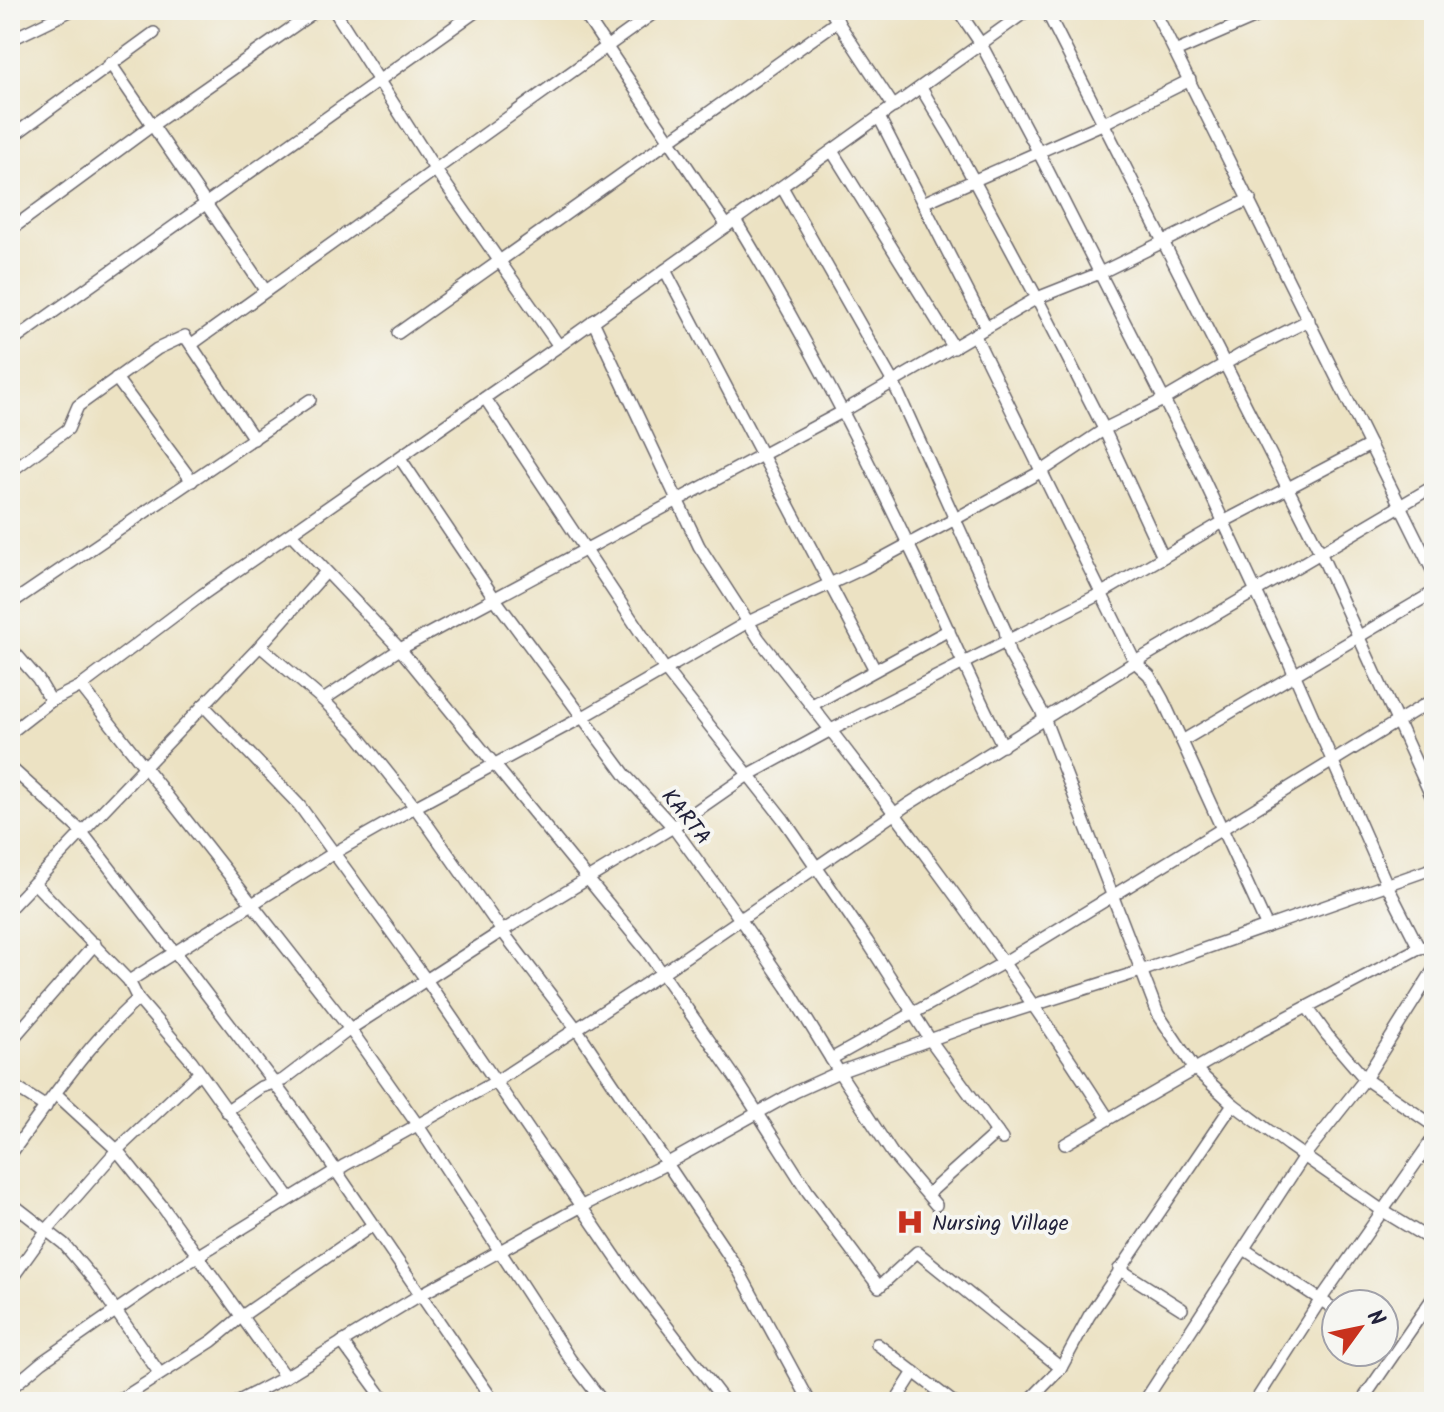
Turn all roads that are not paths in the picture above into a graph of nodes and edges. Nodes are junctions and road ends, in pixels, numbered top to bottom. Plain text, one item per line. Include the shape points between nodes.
1 (72, 10) edge
2 (317, 10) edge
3 (334, 10) edge
4 (478, 10) edge
5 (582, 10) edge
6 (658, 10) edge
7 (830, 10) edge
8 (958, 10) edge
9 (1028, 10) edge
10 (1046, 10) edge
11 (1154, 10) edge
12 (1272, 10) edge
13 (838, 21) junction
14 (154, 33) dead end
15 (10, 40) edge
16 (981, 44) junction
17 (606, 48) junction
18 (1175, 52) junction
19 (110, 63) junction
20 (1190, 80) junction
21 (377, 81) junction
22 (921, 88) junction
23 (894, 107) junction
24 (879, 117) junction
25 (154, 124) junction
26 (1102, 124) junction
27 (10, 138) edge
28 (669, 140) junction
29 (832, 151) junction
30 (1039, 153) junction
31 (435, 169) junction
32 (974, 180) junction
33 (782, 187) junction
34 (1250, 199) junction
35 (206, 202) junction
36 (923, 203) junction
37 (731, 223) junction
38 (10, 230) edge
39 (1162, 242) junction
40 (498, 260) junction
41 (665, 270) junction
42 (1100, 273) junction
43 (265, 290) junction
44 (1037, 298) junction
45 (1309, 320) junction
46 (593, 321) junction
47 (986, 327) junction
48 (398, 333) dead end
49 (975, 336) junction
50 (10, 343) edge
51 (192, 344) junction
52 (559, 346) junction
53 (954, 348) junction
54 (1226, 363) junction
55 (116, 378) junction
56 (894, 384) junction
57 (485, 398) junction
58 (310, 400) dead end
59 (1163, 400) junction
60 (842, 412) junction
61 (1104, 429) junction
62 (254, 439) junction
63 (1370, 445) junction
64 (762, 454) junction
65 (400, 458) junction
66 (1042, 471) junction
67 (10, 472) edge
68 (192, 481) junction
69 (1434, 486) edge
70 (1287, 490) junction
71 (677, 500) junction
72 (1399, 506) junction
73 (955, 519) junction
74 (1223, 522) junction
75 (291, 534) junction
76 (909, 544) junction
77 (586, 551) junction
78 (1320, 552) junction
79 (1163, 557) junction
80 (326, 572) junction
81 (1434, 574) edge
82 (829, 585) junction
83 (1256, 592) junction
84 (1434, 592) edge
85 (1102, 593) junction
86 (495, 599) junction
87 (10, 604) edge
88 (748, 622) junction
89 (949, 630) junction
90 (1358, 638) junction
91 (1007, 640) junction
92 (260, 646) junction
93 (10, 647) edge
94 (400, 649) junction
95 (1135, 662) junction
96 (963, 664) junction
97 (664, 668) junction
98 (875, 670) junction
99 (1295, 676) junction
100 (81, 686) junction
101 (1434, 699) edge
102 (323, 700) junction
103 (51, 701) junction
104 (203, 705) junction
105 (812, 705) junction
106 (583, 717) junction
107 (1398, 720) junction
108 (1045, 721) junction
109 (831, 730) junction
110 (10, 733) edge
111 (1182, 741) junction
112 (1003, 746) junction
113 (1331, 760) junction
114 (495, 763) junction
115 (10, 767) edge
116 (143, 767) junction
117 (748, 775) junction
118 (1434, 802) edge
119 (415, 807) junction
120 (894, 814) junction
121 (673, 827) junction
122 (1221, 828) junction
123 (81, 831) junction
124 (334, 853) junction
125 (817, 868) junction
126 (1434, 868) edge
127 (588, 878) junction
128 (34, 883) junction
129 (1387, 885) junction
130 (1112, 897) junction
131 (252, 905) junction
132 (10, 908) edge
133 (740, 919) junction
134 (1267, 927) junction
135 (502, 931) junction
136 (95, 944) junction
137 (1434, 946) edge
138 (1419, 948) junction
139 (176, 954) junction
140 (1003, 963) junction
141 (1434, 969) edge
142 (1141, 971) junction
143 (662, 973) junction
144 (129, 981) junction
145 (427, 981) junction
146 (138, 999) junction
147 (1034, 1007) junction
148 (1307, 1007) junction
149 (915, 1013) junction
150 (576, 1028) junction
151 (350, 1029) junction
152 (931, 1041) junction
153 (10, 1042) edge
154 (831, 1059) junction
155 (1194, 1068) junction
156 (839, 1072) junction
157 (199, 1073) junction
158 (1365, 1079) junction
159 (273, 1082) junction
160 (495, 1082) junction
161 (10, 1084) edge
162 (56, 1094) junction
163 (1233, 1104) junction
164 (46, 1107) junction
165 (226, 1111) junction
166 (757, 1113) junction
167 (1108, 1118) junction
168 (417, 1124) junction
169 (1434, 1126) edge
170 (1434, 1137) edge
171 (1065, 1144) dead end
172 (117, 1150) junction
173 (10, 1155) edge
174 (1304, 1156) junction
175 (666, 1164) junction
176 (336, 1170) junction
177 (928, 1194) junction
178 (290, 1198) junction
179 (10, 1202) edge
180 (936, 1205) dead end
181 (582, 1206) junction
182 (1383, 1211) junction
183 (373, 1225) junction
184 (46, 1231) junction
185 (1434, 1242) edge
186 (1244, 1249) junction
187 (501, 1251) junction
188 (198, 1255) junction
189 (1119, 1269) junction
190 (10, 1281) edge
191 (1329, 1288) edge
192 (420, 1295) junction
193 (1434, 1296) edge
194 (1320, 1298) edge
195 (1320, 1301) edge
196 (1182, 1309) dead end
197 (115, 1311) junction
198 (242, 1316) junction
199 (342, 1342) junction
200 (877, 1344) dead end
201 (1400, 1346) edge
202 (1061, 1368) junction
203 (1387, 1368) edge
204 (914, 1372) junction
205 (160, 1374) junction
206 (285, 1377) junction
207 (10, 1389) edge
208 (245, 1400) edge
209 (1368, 1400) edge
210 (806, 1401) edge
211 (117, 1402) edge
212 (386, 1402) edge
213 (494, 1402) edge
214 (603, 1402) edge
215 (725, 1402) edge
216 (895, 1402) edge
217 (953, 1402) edge
218 (1028, 1402) edge
219 (1144, 1402) edge
220 (1255, 1402) edge

1 - 15 street
2 - 25 street
3 - 21 street
4 - 21 street
5 - 17 street
6 - 17 street
7 - 13 street
8 - 16 street
9 - 16 street
10 - 26 street
11 - 18 street
12 - 18 street
13 - 23 street
13 - 28 street
14 - 19 street
16 - 22 street
16 - 30 street
17 - 28 street
17 - 31 street
18 - 20 street
19 - 25 street
19 - 27 street
20 - 26 street
20 - 34 street
21 - 31 street
21 - 35 street
22 - 23 street
22 - 32 street
23 - 24 street
24 - 29 street
24 - 36 street
25 - 35 street
25 - 38 street
26 - 30 street
26 - 39 street
28 - 37 street
28 - 40 street
29 - 33 street
29 - 53 street
30 - 32 street
30 - 42 street
31 - 40 street
31 - 43 street
32 - 36 street
32 - 44 street
33 - 37 street
33 - 56 street
34 - 39 street
34 - 45 street
35 - 43 street
35 - 50 street
36 - 47 street
37 - 41 street
37 - 60 street
39 - 42 street
39 - 54 street
40 - 48 street
40 - 52 street
41 - 46 street
41 - 64 street
42 - 44 street
42 - 59 street
43 - 51 street
44 - 47 street
44 - 61 street
45 - 54 street
45 - 63 street
46 - 52 street
46 - 71 street
47 - 49 street
49 - 53 street
49 - 66 street
51 - 55 street via 185,336 175,340
51 - 62 street
52 - 57 street
53 - 56 street
54 - 59 street
54 - 70 street
55 - 67 street via 78,406 68,429
55 - 68 street
56 - 60 street
56 - 73 street
57 - 65 street
57 - 77 street
58 - 62 street
59 - 61 street
59 - 74 street
60 - 64 street
60 - 76 street
61 - 66 street
61 - 79 street
62 - 68 street
63 - 70 street
63 - 72 street
64 - 71 street
64 - 82 street
65 - 75 street
65 - 86 street, KARTA
66 - 73 street
66 - 85 street
68 - 87 street
69 - 72 street
70 - 74 street
70 - 78 street
71 - 77 street
71 - 88 street via 699,546
72 - 78 street
72 - 81 street
73 - 76 street
73 - 91 street
74 - 79 street
74 - 83 street
75 - 80 street
75 - 100 street
76 - 82 street
76 - 89 street
77 - 86 street
77 - 97 street
78 - 83 street
78 - 90 street
79 - 85 street
80 - 92 street
80 - 94 street
82 - 88 street
82 - 98 street
83 - 95 street
83 - 99 street
84 - 90 street
85 - 91 street
85 - 95 street
86 - 94 street
86 - 106 street, KARTA
88 - 97 street
88 - 105 street
89 - 96 street
89 - 98 street
90 - 99 street
90 - 107 street
91 - 96 street
91 - 108 street
92 - 102 street
92 - 104 street
93 - 103 street
94 - 102 street
94 - 114 street
95 - 108 street
95 - 111 street via 1149,675
96 - 109 street
96 - 112 street
97 - 106 street
97 - 117 street
98 - 105 street
99 - 111 street
99 - 113 street
100 - 103 street
100 - 116 street
101 - 107 street
102 - 119 street
103 - 110 street
104 - 116 street
104 - 124 street via 299,805
105 - 109 street
106 - 114 street
106 - 121 street, KARTA via 626,776
107 - 113 street
107 - 118 street
108 - 112 street
108 - 130 street
109 - 117 street
109 - 120 street
111 - 122 street
112 - 120 street
113 - 122 street
113 - 129 street
114 - 119 street
114 - 127 street
115 - 123 street
116 - 123 street
116 - 131 street
117 - 121 street
117 - 125 street
119 - 124 street
119 - 135 street
120 - 125 street
120 - 140 street
121 - 127 street
121 - 133 street, KARTA
122 - 130 street
122 - 134 street
123 - 128 street
123 - 139 street
124 - 131 street
124 - 145 street
125 - 133 street
125 - 149 street
126 - 129 street
127 - 135 street
127 - 143 street
128 - 132 street
128 - 136 street
129 - 134 street
129 - 138 street
130 - 140 street
130 - 142 street
131 - 139 street
131 - 151 street
133 - 143 street
133 - 154 street, KARTA
134 - 142 street
135 - 145 street
135 - 150 street
136 - 144 street
136 - 153 street
137 - 138 street
138 - 148 street
139 - 144 street
139 - 159 street
140 - 147 street
140 - 149 street
141 - 158 street
142 - 147 street
142 - 155 street via 1158,1014
143 - 150 street
143 - 166 street
144 - 146 street
145 - 151 street
145 - 160 street
146 - 157 street
146 - 162 street via 117,1017
147 - 152 street
147 - 167 street
148 - 155 street
148 - 158 street
149 - 152 street
149 - 154 street
150 - 160 street
150 - 175 street
151 - 159 street via 283,1080
151 - 168 street
152 - 156 street
152 - 177 street via 999,1136
154 - 156 street, KARTA
155 - 163 street
155 - 167 street
156 - 166 street
156 - 177 street, KARTA via 892,1153
157 - 165 street
157 - 172 street
158 - 169 street
158 - 174 street
159 - 165 street
159 - 176 street
160 - 168 street
160 - 181 street
161 - 164 street
162 - 164 street
162 - 172 street
163 - 174 street
163 - 189 street
164 - 173 street
165 - 178 street
166 - 175 street
166 - 202 street via 879,1287 917,1252
167 - 171 street
168 - 176 street
168 - 187 street
170 - 182 street
172 - 184 street
172 - 188 street
174 - 182 street
174 - 186 street
175 - 181 street
175 - 210 street via 739,1271
176 - 178 street
176 - 183 street
177 - 180 street, KARTA
178 - 188 street
179 - 184 street
181 - 187 street
181 - 215 street
182 - 185 street
182 - 191 street
183 - 192 street
183 - 198 street
184 - 190 street
184 - 197 street via 64,1244
186 - 194 street
186 - 219 street
187 - 192 street
187 - 214 street
188 - 197 street
188 - 198 street
189 - 196 street
189 - 202 street
192 - 199 street
192 - 213 street
193 - 201 street
195 - 220 street
197 - 205 street
197 - 207 street
198 - 205 street
198 - 206 street
199 - 206 street
199 - 212 street
200 - 204 street
202 - 218 street
203 - 209 street
204 - 216 street
204 - 217 street
205 - 211 street
206 - 208 street

